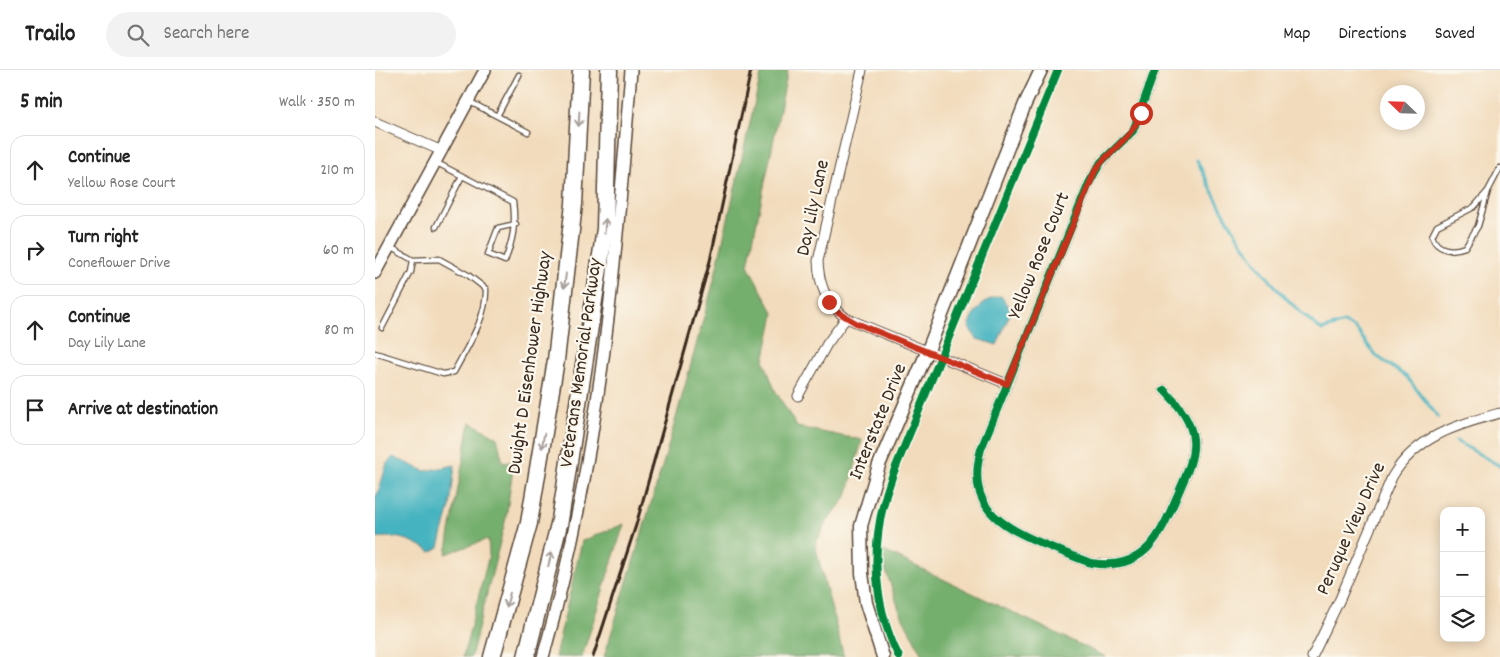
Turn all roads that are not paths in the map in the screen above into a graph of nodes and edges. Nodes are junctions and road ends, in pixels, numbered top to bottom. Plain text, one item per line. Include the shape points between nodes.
1 (485, 70) edge
2 (581, 70) edge
3 (609, 70) edge
4 (631, 70) edge
5 (863, 70) edge
6 (1041, 70) edge
7 (1155, 70) edge
8 (519, 75) dead end
9 (469, 101) junction
10 (497, 116) junction
11 (375, 122) edge
12 (528, 132) dead end
13 (442, 151) junction
14 (435, 162) junction
15 (1500, 168) edge
16 (462, 176) junction
17 (1488, 191) junction
18 (515, 224) junction
19 (436, 227) dead end
20 (389, 247) junction
21 (413, 260) junction
22 (375, 273) edge
23 (846, 318) junction
24 (382, 328) dead end
25 (928, 350) junction
26 (375, 353) edge
27 (1007, 384) junction
28 (1164, 390) dead end
29 (798, 396) dead end
30 (1500, 413) edge
31 (492, 657) edge
32 (526, 657) edge
33 (543, 657) edge
34 (883, 657) edge
35 (1313, 657) edge

1 - 9 street
2 -> 31 highway, Dwight D Eisenhower Highway via 574,204 556,360 529,523
32 -> 3 highway via 560,520 605,229
4 - 33 street, Veterans Memorial Parkway via 614,284 602,377 572,540
5 - 23 street, Day Lily Lane via 818,261 822,290 836,311
6 - 25 main road, Interstate Drive
7 - 27 street, Yellow Rose Court via 1133,131 1101,162 1089,183
8 - 10 lane
9 - 10 lane
9 - 13 street
10 - 12 lane
11 - 13 street
13 - 14 street
14 - 16 lane
14 - 20 street
15 - 17 lane
16 - 18 lane via 513,202
16 - 19 lane
17 - 17 lane via 1478,226 1465,247 1457,250 1440,247 1434,242 1432,236 1437,226 1474,208
18 - 18 lane via 505,261 488,254 498,228
20 - 21 lane
20 - 22 street
21 - 24 lane via 411,272
21 - 26 lane via 439,260 486,289 486,300 476,330 454,372 443,374
23 - 25 street, Day Lily Lane
23 - 29 street via 823,350
25 - 27 street, Day Lily Lane
25 - 34 main road, Interstate Drive via 879,465 861,526 864,596
27 - 28 street, Yellow Rose Court via 978,461 978,483 985,503 1011,530 1078,559 1102,565 1125,562 1151,546 1163,528 1190,463 1193,451 1191,430 1183,413
30 - 35 street, Peruque View Drive via 1443,431 1402,461

